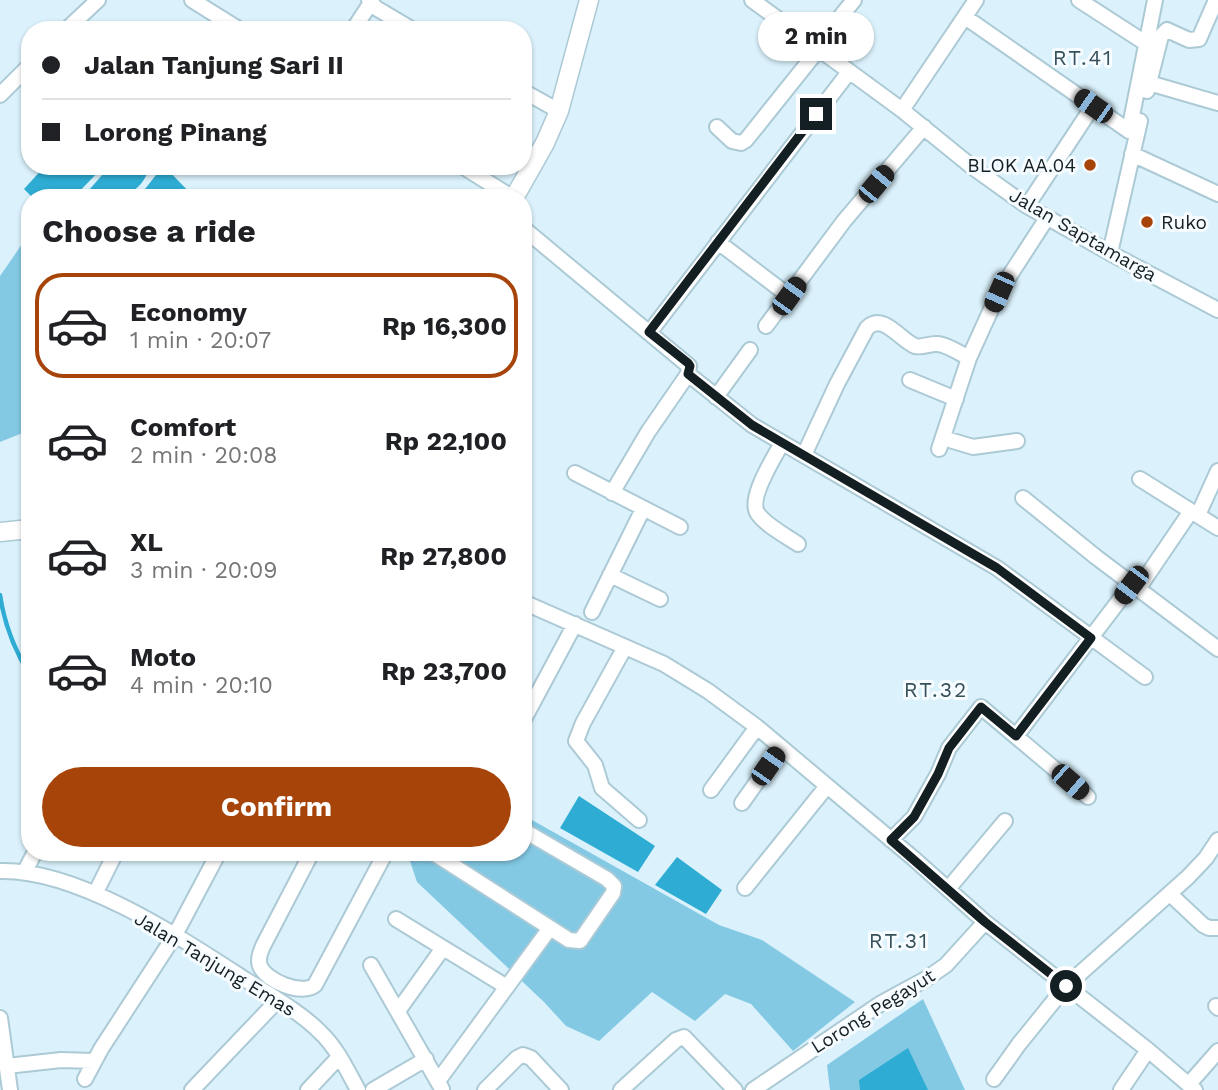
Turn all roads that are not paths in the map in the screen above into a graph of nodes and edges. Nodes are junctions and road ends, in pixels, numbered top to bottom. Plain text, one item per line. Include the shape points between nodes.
1 (98, 0) edge
2 (192, 0) edge
3 (589, 0) edge
4 (752, 0) edge
5 (854, 0) edge
6 (976, 0) edge
7 (1079, 0) edge
8 (1154, 0) edge
9 (1216, 1) edge
10 (370, 2) edge
11 (965, 17) junction
12 (76, 21) edge
13 (226, 21) edge
14 (358, 21) edge
15 (399, 21) edge
16 (1147, 44) junction
17 (817, 49) junction
18 (849, 72) junction
19 (21, 74) edge
20 (1149, 83) junction
21 (0, 95) edge
22 (532, 97) edge
23 (1218, 103) edge
24 (1093, 106) junction
25 (902, 110) junction
26 (559, 111) junction
27 (717, 127) dead end
28 (924, 127) junction
29 (1132, 153) junction
30 (532, 166) edge
31 (477, 175) edge
32 (499, 189) edge
33 (1218, 194) edge
34 (1027, 206) junction
35 (1046, 218) junction
36 (532, 235) edge
37 (718, 242) junction
38 (1110, 253) junction
39 (789, 296) junction
40 (1218, 310) edge
41 (766, 326) dead end
42 (649, 332) junction
43 (750, 350) dead end
44 (969, 358) junction
45 (688, 374) junction
46 (910, 380) dead end
47 (716, 397) junction
48 (956, 399) junction
49 (1017, 441) dead end
50 (782, 443) junction
51 (804, 455) junction
52 (1218, 471) edge
53 (575, 473) dead end
54 (1140, 479) dead end
55 (612, 494) junction
56 (1023, 498) dead end
57 (643, 509) junction
58 (1194, 513) junction
59 (680, 527) dead end
60 (1218, 528) edge
61 (21, 530) edge
62 (0, 532) edge
63 (798, 544) dead end
64 (610, 575) junction
65 (1135, 587) junction
66 (660, 599) dead end
67 (532, 607) edge
68 (592, 612) dead end
69 (575, 624) junction
70 (1091, 638) junction
71 (625, 647) junction
72 (1218, 649) edge
73 (1145, 677) dead end
74 (532, 704) edge
75 (757, 727) junction
76 (1016, 736) junction
77 (781, 748) junction
78 (827, 786) junction
79 (711, 790) dead end
80 (1088, 797) dead end
81 (742, 803) dead end
82 (639, 820) dead end
83 (1005, 821) dead end
84 (532, 836) edge
85 (891, 840) junction
86 (1218, 840) edge
87 (30, 861) edge
88 (112, 861) edge
89 (214, 861) edge
90 (307, 861) edge
91 (381, 861) edge
92 (446, 861) edge
93 (0, 871) edge
94 (25, 871) junction
95 (745, 888) dead end
96 (948, 889) junction
97 (95, 894) junction
98 (1170, 894) junction
99 (396, 919) dead end
100 (985, 922) junction
101 (1218, 928) edge
102 (550, 929) junction
103 (175, 935) junction
104 (443, 948) junction
105 (371, 965) dead end
106 (1066, 986) junction
107 (507, 987) junction
108 (277, 1001) junction
109 (398, 1011) junction
110 (0, 1018) edge
111 (1148, 1050) junction
112 (1218, 1051) edge
113 (339, 1057) junction
114 (426, 1059) junction
115 (94, 1061) junction
116 (7, 1066) junction
117 (85, 1079) dead end
118 (994, 1079) dead end
119 (441, 1086) edge
120 (1192, 1087) edge
121 (10, 1090) edge
122 (192, 1090) edge
123 (308, 1090) edge
124 (358, 1090) edge
125 (373, 1090) edge
126 (485, 1090) edge
127 (561, 1090) edge
128 (621, 1090) edge
129 (736, 1090) edge
130 (753, 1090) edge
131 (1121, 1090) edge

1 - 12 street
2 - 13 street
3 - 26 street
4 - 17 street, Jalan Saptamarga
5 - 17 street
6 - 11 street
7 - 16 street
8 - 16 street
9 - 20 street via 1199,39 1189,40 1167,30 1161,36
10 - 14 street
10 - 15 street
11 - 24 street
11 - 25 street
16 - 24 street via 1129,131
17 - 18 street, Jalan Saptamarga
17 - 27 street via 746,141 732,141
18 - 25 street, Jalan Saptamarga
18 - 37 street
19 - 21 street
20 - 23 street
20 - 29 street
22 - 26 street
24 - 34 street
25 - 28 street, Jalan Saptamarga
26 - 30 street
28 - 34 street, Jalan Saptamarga
28 - 39 street via 844,221
29 - 33 street
29 - 38 street
31 - 32 street
34 - 35 street, Jalan Saptamarga
35 - 38 street, Jalan Saptamarga
35 - 44 street via 999,292
36 - 42 street
37 - 39 street
37 - 42 street
38 - 40 street, Jalan Saptamarga
39 - 41 street
42 - 45 street via 688,363
43 - 47 street
44 - 48 street
44 - 51 street via 939,344 915,346 885,324 872,324
45 - 47 street
45 - 55 street
46 - 48 street
47 - 50 street
48 - 49 street via 941,443 973,447
50 - 51 street
50 - 63 street via 755,506 761,517
51 - 70 street via 997,568
52 - 58 street
53 - 55 street
54 - 58 street
55 - 57 street
56 - 65 street
57 - 59 street
57 - 64 street
58 - 60 street
58 - 65 street
61 - 62 street
64 - 66 street
64 - 68 street
65 - 70 street
65 - 72 street
67 - 69 street
69 - 71 street
69 - 74 street
70 - 73 street
70 - 76 street
71 - 75 street via 680,673
71 - 82 street via 576,741 595,765 602,788
75 - 77 street
75 - 79 street
76 - 80 street
76 - 85 street via 981,707 949,748 914,817
77 - 78 street
77 - 81 street
78 - 85 street
78 - 95 street
83 - 96 street
84 - 102 street via 614,886 580,941
85 - 96 street
86 - 98 street
87 - 94 street
88 - 97 street
89 - 103 street
90 - 91 street via 259,959 266,974 303,990 315,985
92 - 102 street
93 - 94 street, Jalan Tanjung Emas
94 - 97 street, Jalan Tanjung Emas
96 - 100 street
97 - 103 street, Jalan Tanjung Emas
98 - 101 street via 1202,925
98 - 106 street
99 - 104 street
100 - 106 street
100 - 130 street, Lorong Pegayut via 946,965
102 - 107 street
103 - 108 street, Jalan Tanjung Emas
103 - 115 street
104 - 107 street
104 - 109 street
105 - 109 street
106 - 111 street
106 - 118 street
107 - 119 street
108 - 113 street, Jalan Tanjung Emas via 319,1030
108 - 122 street
109 - 114 street
110 - 116 street
111 - 120 street
111 - 131 street
112 - 120 street
113 - 123 street
113 - 124 street, Jalan Tanjung Emas
114 - 119 street
114 - 125 street
115 - 116 street
115 - 117 street
116 - 121 street
126 - 127 street via 523,1055
128 - 129 street via 684,1037

